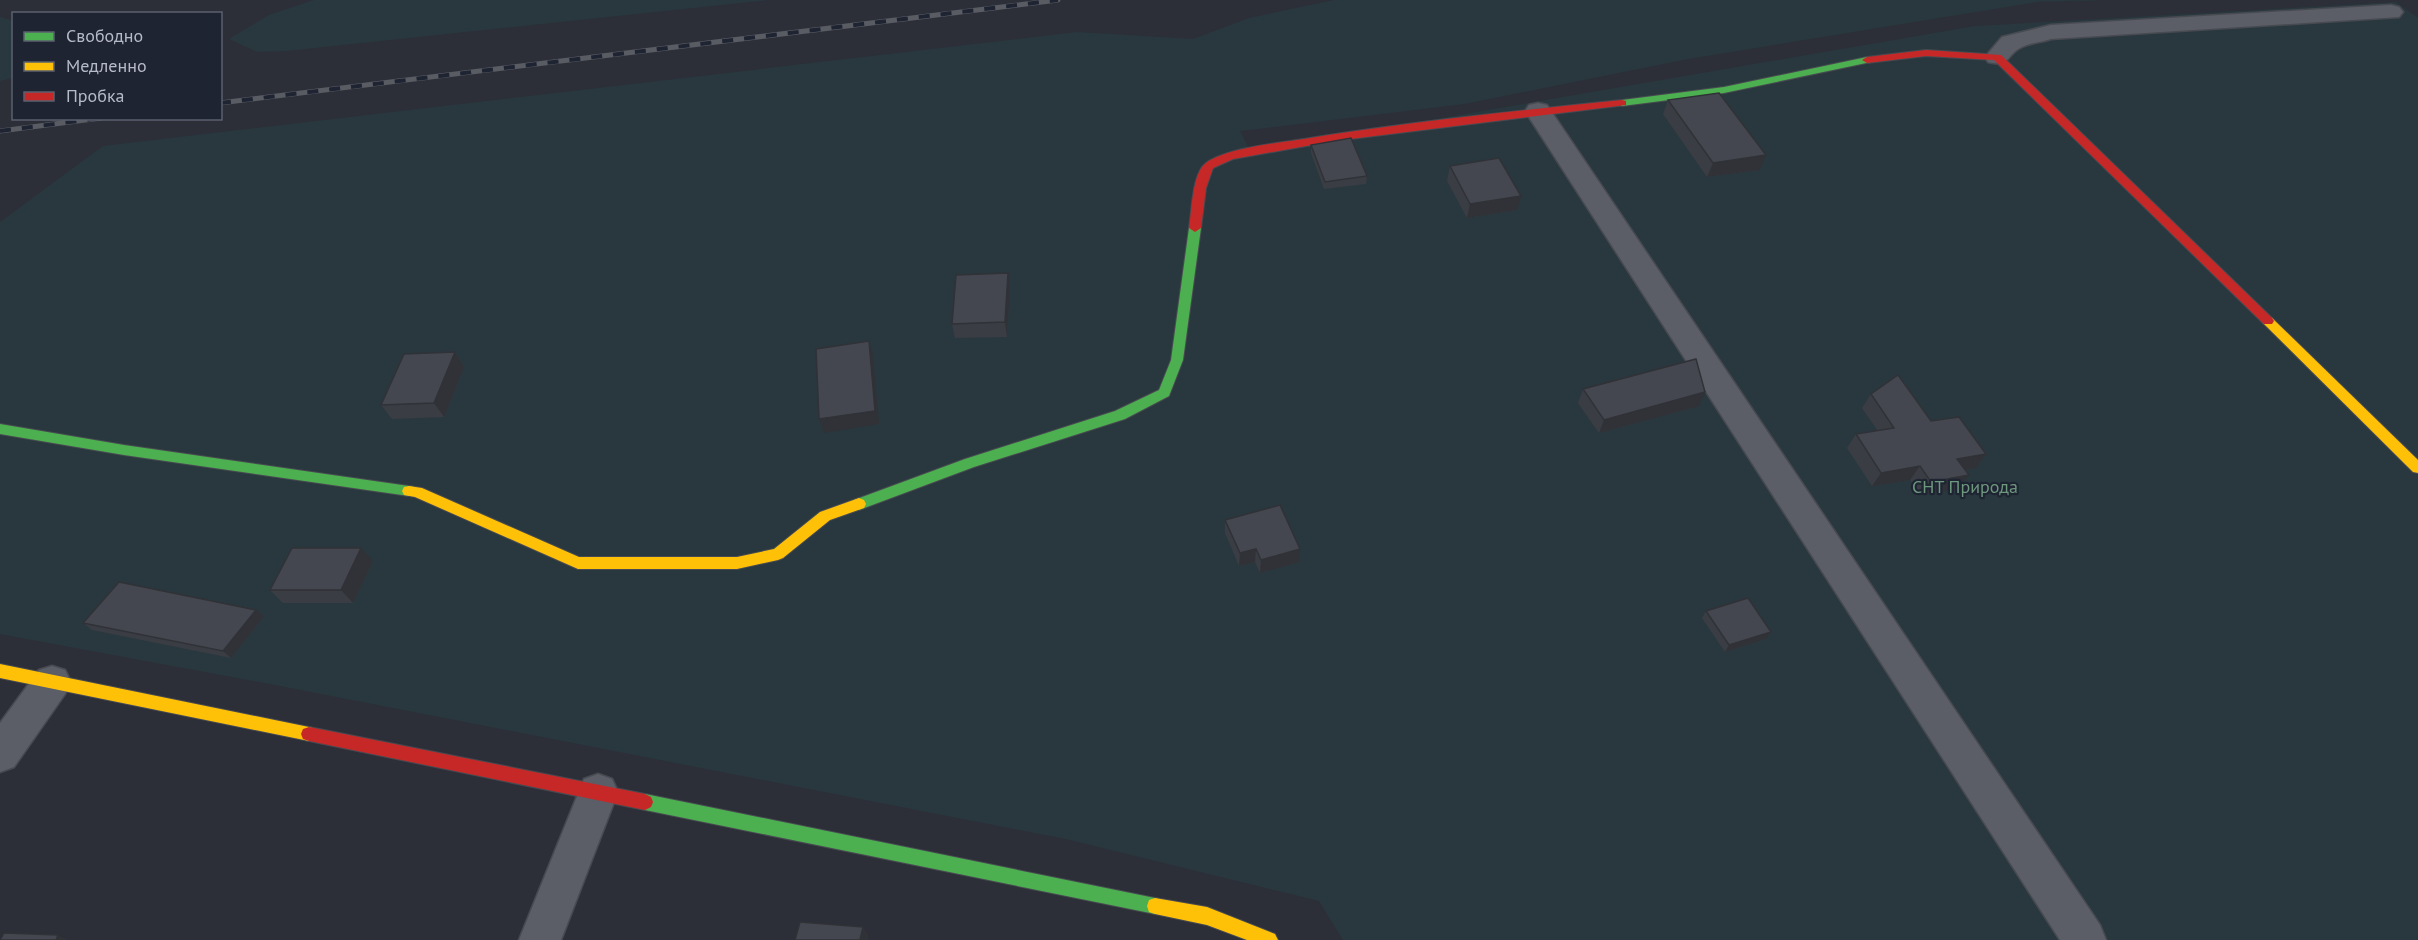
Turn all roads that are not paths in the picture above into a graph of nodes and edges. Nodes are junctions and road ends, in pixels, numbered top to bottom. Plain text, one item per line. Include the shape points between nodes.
1 (2391, 12) dead end
2 (1996, 57) junction
3 (1538, 111) junction
4 (0, 429) edge
5 (2418, 468) edge
6 (0, 671) edge
7 (52, 682) junction
8 (0, 754) edge
9 (598, 792) junction
10 (1206, 928) edge
11 (540, 940) edge
12 (1269, 940) edge
13 (2085, 940) edge

1 - 2 street via 2051,32 2011,42
2 - 3 street via 1948,52 1884,57 1703,93
2 - 5 street
3 - 4 street via 1318,140 1220,159 1209,166 1201,186 1177,360 1164,393 1120,416 970,463 825,516 778,554 737,563 578,563 417,492
3 - 13 street
6 - 7 street
7 - 8 street
7 - 9 street
9 - 10 street
9 - 11 street
10 - 12 street

